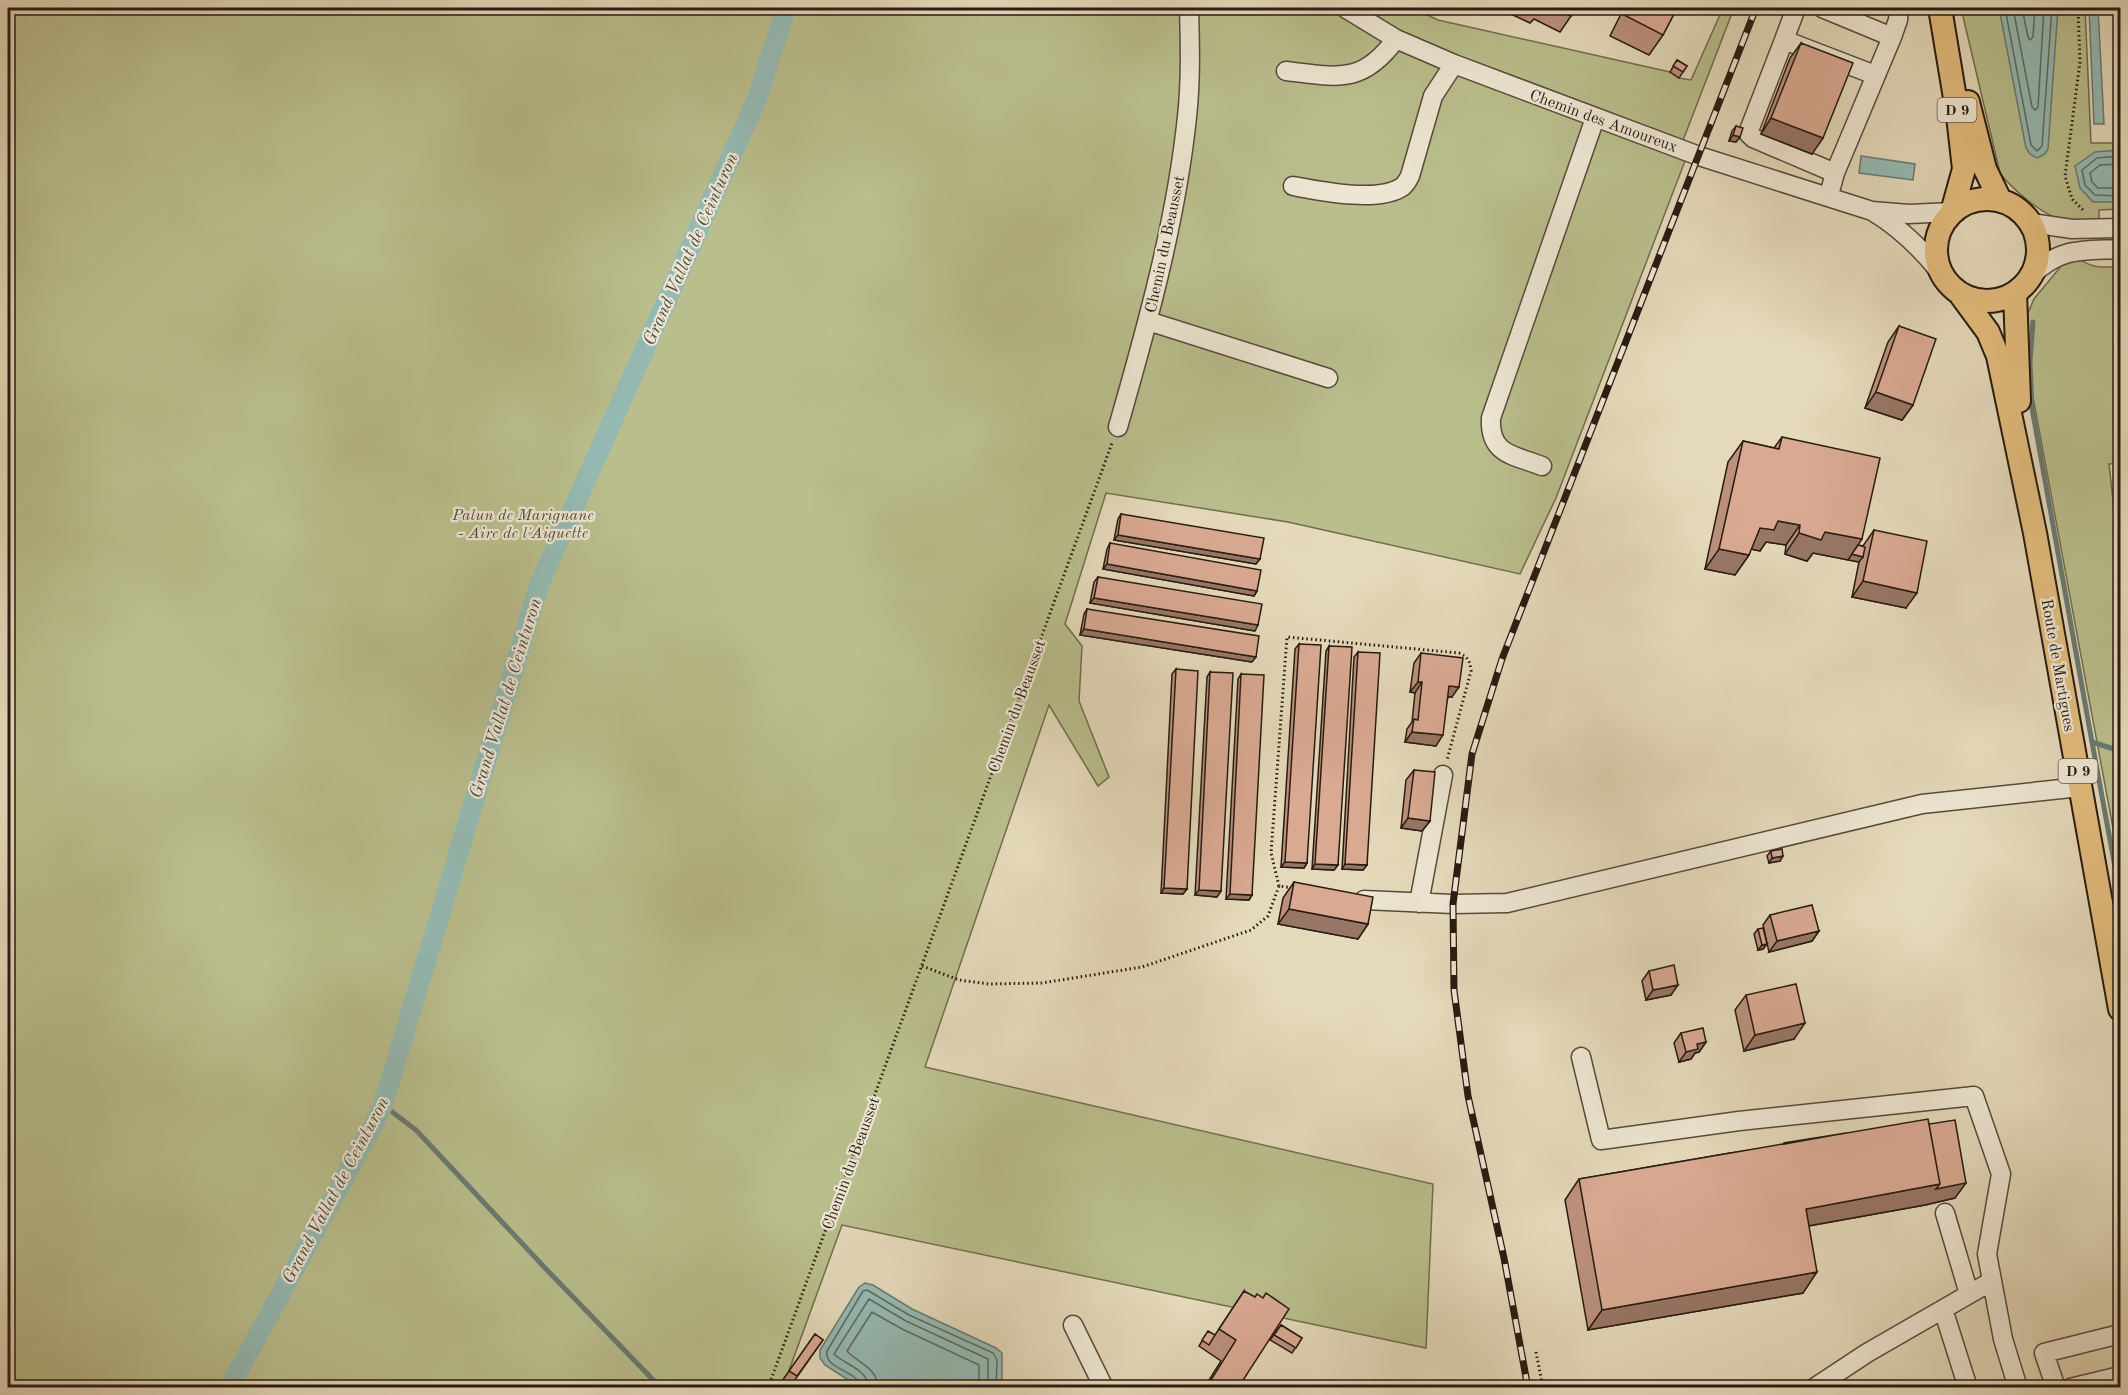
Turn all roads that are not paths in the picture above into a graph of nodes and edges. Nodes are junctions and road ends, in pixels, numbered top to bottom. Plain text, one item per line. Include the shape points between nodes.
1 (1189, 8) edge
2 (1345, 8) edge
3 (1796, 8) edge
4 (1822, 8) edge
5 (1899, 8) edge
6 (1942, 8) edge
7 (1892, 37) junction
8 (1396, 39) junction
9 (1784, 40) junction
10 (1454, 64) junction
11 (1286, 71) dead end
12 (1875, 75) junction
13 (1595, 118) junction
14 (1834, 172) junction
15 (1293, 186) dead end
16 (1829, 195) junction
17 (2000, 200) junction
18 (1872, 211) junction
19 (1952, 212) junction
20 (2031, 223) junction
21 (2121, 228) edge
22 (2121, 249) edge
23 (1939, 271) junction
24 (2032, 275) junction
25 (2015, 293) junction
26 (1960, 294) junction
27 (1148, 321) junction
28 (1328, 378) dead end
29 (1118, 427) road end
30 (1542, 466) dead end
31 (2035, 533) junction
32 (1443, 775) road end
33 (2080, 787) junction
34 (1364, 900) edge
35 (1419, 903) junction
36 (2121, 1009) edge
37 (1581, 1056) dead end
38 (1945, 1213) dead end
39 (1992, 1281) junction
40 (1969, 1294) junction
41 (1943, 1309) junction
42 (1073, 1325) dead end
43 (2121, 1334) edge
44 (2121, 1376) edge
45 (1104, 1388) edge
46 (1814, 1388) edge
47 (1968, 1388) edge
48 (2018, 1388) edge
49 (2056, 1388) edge
50 (2070, 1388) edge

1 - 27 street, Chemin du Beausset via 1186,127
2 - 8 street, Chemin des Amoureux
3 - 9 street
4 - 7 street
5 - 7 street
6 - 17 main road, D 9 via 1985,169
6 - 19 main road, D 9 via 1964,169
7 - 12 street
8 - 10 street, Chemin des Amoureux
8 - 11 street via 1385,55 1348,76
9 - 12 street
9 - 14 street via 1748,134
10 - 13 street, Chemin des Amoureux
10 - 15 street via 1433,96 1404,186 1384,194 1338,194
12 - 14 street
13 - 16 street, Chemin des Amoureux via 1699,156
13 - 30 street via 1491,418 1490,432 1502,450
14 - 16 street
16 - 18 street, Chemin des Amoureux
17 - 19 main road via 1967,202
17 - 20 main road via 2023,213
18 - 19 street, Chemin des Amoureux
18 - 23 street, Chemin des Amoureux via 1921,248
19 - 23 main road via 1936,240
20 - 21 street via 2072,229
20 - 24 main road via 2038,249
22 - 24 street via 2069,252 2048,260
23 - 26 main road
24 - 25 main road
25 - 26 main road via 1988,301
25 - 31 main road, Route de Martigues / D 9 via 2017,382
26 - 31 main road, Route de Martigues / D 9 via 1988,332 1998,356
27 - 28 street
27 - 29 street, Chemin du Beausset
31 - 33 main road, Route de Martigues / D 9
32 - 35 street
33 - 35 street via 1922,804 1507,903
33 - 36 main road, Route de Martigues / D 9
34 - 35 street
37 - 39 street via 1601,1140 1974,1096 2001,1174 1987,1254
38 - 40 street
39 - 40 street
39 - 48 street via 2003,1339
40 - 41 street
41 - 46 street
41 - 47 street
42 - 45 street
43 - 49 street via 2044,1353
44 - 50 street

